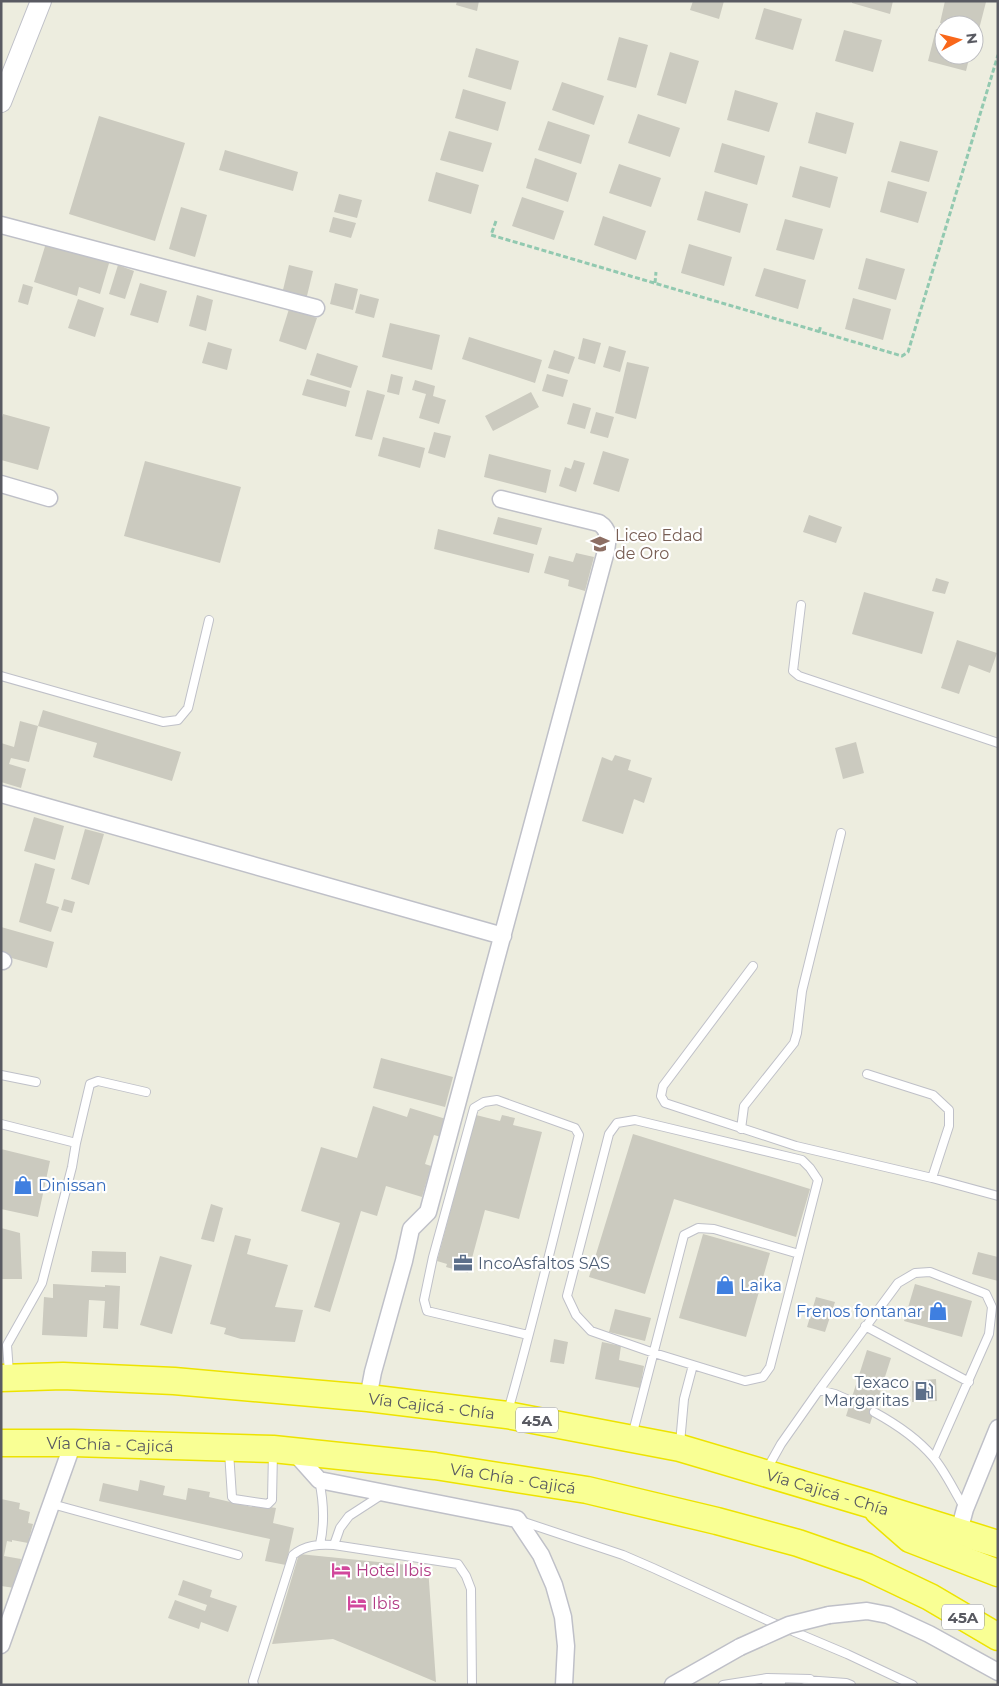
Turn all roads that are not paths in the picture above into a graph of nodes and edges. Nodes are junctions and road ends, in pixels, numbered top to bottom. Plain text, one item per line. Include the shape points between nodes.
1 (41, 1) edge
2 (1, 102) edge
3 (1, 224) edge
4 (316, 308) dead end
5 (1, 484) edge
6 (50, 498) dead end
7 (501, 499) dead end
8 (801, 606) dead end
9 (209, 620) dead end
10 (1, 676) edge
11 (998, 743) edge
12 (1, 794) edge
13 (841, 833) dead end
14 (503, 936) junction
15 (753, 966) dead end
16 (867, 1074) dead end
17 (1, 1075) edge
18 (36, 1082) dead end
19 (146, 1092) dead end
20 (1, 1124) edge
21 (741, 1129) junction
22 (76, 1143) junction
23 (932, 1178) junction
24 (998, 1196) edge
25 (799, 1254) junction
26 (865, 1326) junction
27 (528, 1335) junction
28 (654, 1353) junction
29 (693, 1365) junction
30 (5, 1377) edge
31 (968, 1382) junction
32 (819, 1390) junction
33 (368, 1398) junction
34 (851, 1401) dead end
35 (874, 1412) dead end
36 (507, 1415) junction
37 (998, 1428) edge
38 (632, 1438) junction
39 (1, 1443) edge
40 (72, 1443) junction
41 (229, 1447) junction
42 (680, 1448) junction
43 (284, 1450) junction
44 (934, 1458) junction
45 (764, 1472) junction
46 (319, 1480) junction
47 (385, 1493) junction
48 (52, 1504) junction
49 (869, 1504) junction
50 (518, 1520) junction
51 (962, 1520) junction
52 (320, 1544) junction
53 (998, 1544) edge
54 (334, 1545) junction
55 (238, 1555) dead end
56 (998, 1573) edge
57 (986, 1624) edge
58 (998, 1637) edge
59 (1, 1645) edge
60 (998, 1672) edge
61 (810, 1679) junction
62 (254, 1685) edge
63 (472, 1685) edge
64 (564, 1685) edge
65 (673, 1685) edge
66 (723, 1685) edge
67 (766, 1685) edge
68 (851, 1685) edge
69 (913, 1685) edge

1 - 2 street
3 - 4 street
5 - 6 street
7 - 14 street via 599,523 608,535
8 - 11 lane via 793,670 799,676
9 - 10 lane via 188,708 178,720 163,722
12 - 14 street
13 - 21 lane via 802,991 794,1043 744,1106
14 - 33 street via 428,1212 411,1229
15 - 21 lane via 667,1079 661,1096 671,1106
16 - 23 lane via 933,1094 949,1110 949,1126
17 - 18 lane
19 - 22 lane via 98,1080 90,1084
20 - 22 lane
21 - 23 lane via 796,1146
22 - 30 lane via 42,1283 7,1345
23 - 24 lane
25 - 28 lane via 714,1229 698,1228 684,1235
25 - 28 lane via 818,1180 802,1160 635,1120 617,1123 609,1134 567,1296 576,1315 591,1331
25 - 29 lane via 770,1367 762,1377 745,1381
26 - 31 lane
26 - 31 lane via 898,1283 915,1273 930,1272 986,1294 992,1307 989,1334
26 - 32 lane
27 - 27 lane via 579,1135 575,1128 497,1100 484,1102 474,1108 424,1300 427,1311
27 - 36 lane
28 - 29 lane
28 - 38 lane
29 - 42 lane via 684,1399
30 - 33 highway, Vía Cajicá - Chía / 45A via 63,1376 174,1382
31 - 44 lane
32 - 34 lane
32 - 45 lane
33 - 36 highway, Vía Cajicá - Chía / 45A
35 - 44 lane via 896,1424
36 - 38 highway, Vía Cajicá - Chía / 45A
37 - 51 street
38 - 42 highway, Vía Cajicá - Chía / 45A
39 - 40 highway, Vía Chía - Cajicá / 45A
40 - 41 highway, Vía Chía - Cajicá / 45A
40 - 48 street
41 - 43 highway, Vía Chía - Cajicá / 45A
41 - 43 lane via 232,1497 268,1504 272,1500
42 - 45 highway, Vía Cajicá - Chía / 45A
43 - 46 street
43 - 57 highway, Vía Chía - Cajicá / 45A via 435,1466 578,1489 718,1521 798,1543 867,1567
44 - 51 lane
45 - 49 highway, Vía Cajicá - Chía / 45A
46 - 47 street
46 - 52 lane via 324,1502
47 - 50 street
47 - 54 lane via 349,1516
48 - 55 lane
48 - 59 street
49 - 51 highway, Vía Cajicá - Chía / 45A
49 - 56 highway via 910,1539
50 - 64 street via 541,1555 563,1617 566,1646
50 - 69 lane via 646,1564
51 - 53 highway, Vía Cajicá - Chía / 45A
52 - 54 lane
52 - 62 lane via 300,1549 293,1555
54 - 63 lane via 458,1564 471,1589
57 - 58 highway, Vía Chía - Cajicá / 45A
60 - 65 street, bridge via 929,1634 888,1615 867,1611 829,1615 789,1625 740,1647
61 - 66 lane via 767,1678
61 - 67 lane
61 - 68 lane

